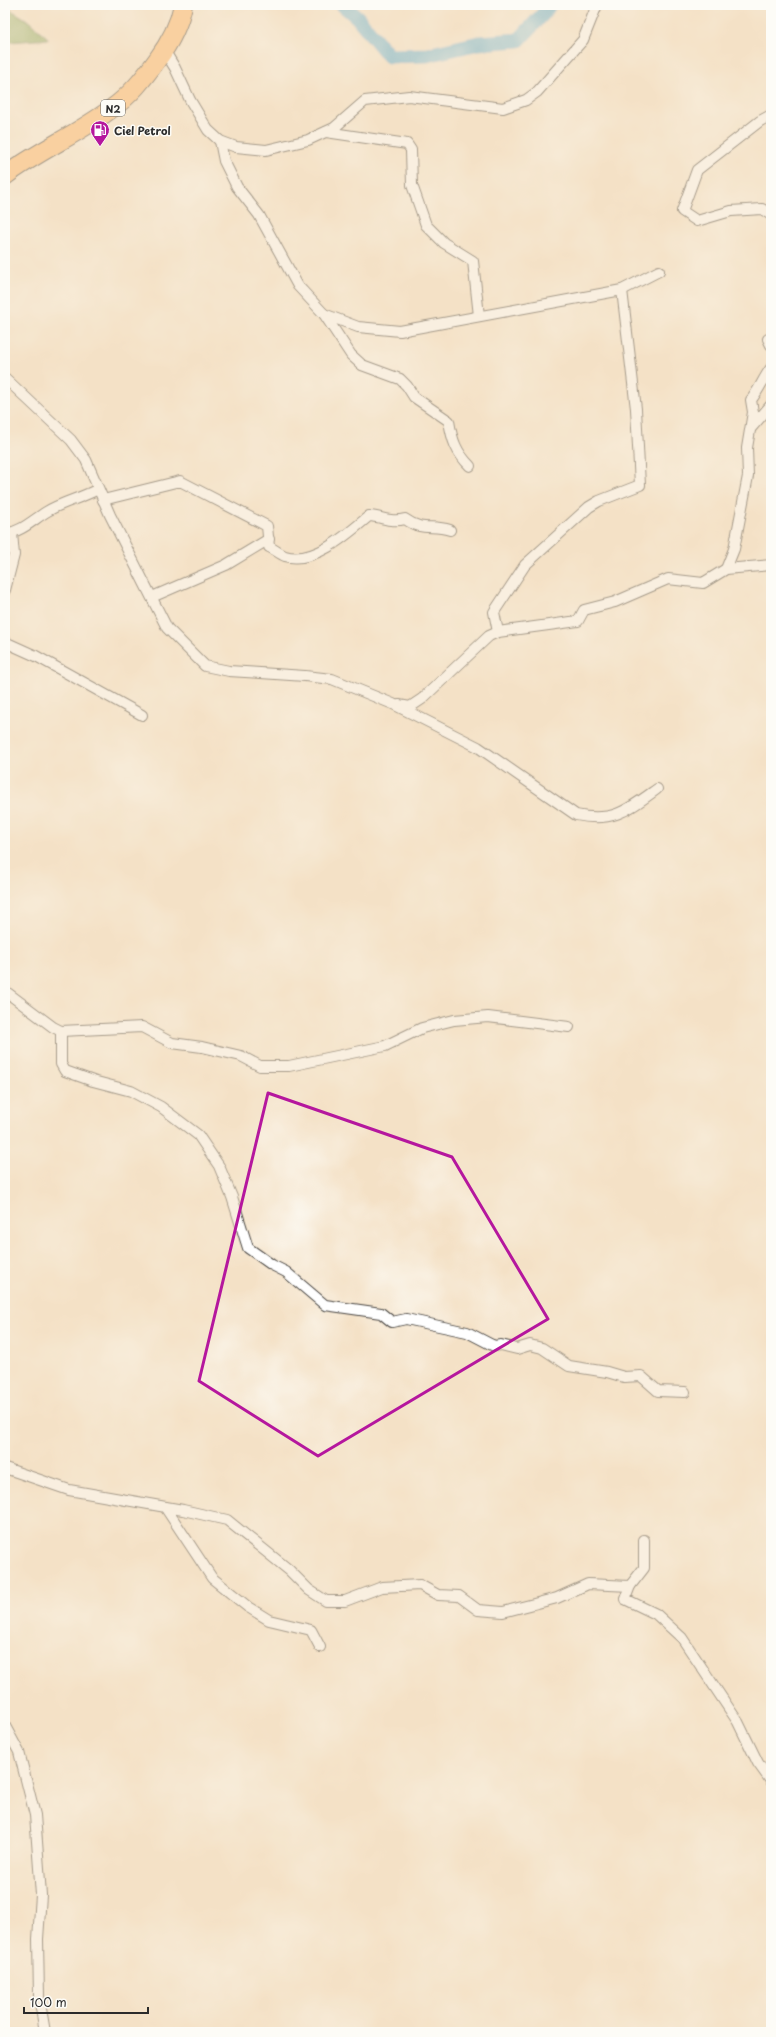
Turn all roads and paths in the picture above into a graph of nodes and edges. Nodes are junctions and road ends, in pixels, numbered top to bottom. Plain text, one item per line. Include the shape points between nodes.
1 (183, 5) edge
2 (597, 5) edge
3 (164, 50) junction
4 (771, 115) edge
5 (326, 132) junction
6 (220, 141) junction
7 (5, 176) edge
8 (771, 215) edge
9 (659, 271) dead end
10 (622, 290) junction
11 (324, 314) junction
12 (478, 316) junction
13 (771, 368) edge
14 (5, 378) edge
15 (771, 405) edge
16 (751, 428) junction
17 (470, 466) dead end
18 (98, 489) junction
19 (103, 500) junction
20 (450, 530) dead end
21 (9, 534) edge
22 (269, 538) junction
23 (771, 565) edge
24 (726, 569) junction
25 (5, 590) edge
26 (152, 597) junction
27 (498, 632) junction
28 (5, 642) edge
29 (393, 704) junction
30 (142, 715) dead end
31 (657, 789) dead end
32 (5, 991) edge
33 (569, 1028) dead end
34 (61, 1031) junction
35 (685, 1392) dead end
36 (5, 1468) edge
37 (165, 1507) junction
38 (644, 1540) dead end
39 (630, 1586) junction
40 (320, 1647) dead end
41 (5, 1726) edge
42 (771, 1781) edge
43 (45, 2032) edge

1 - 3 highway, N2 via 173,34
2 - 5 street via 583,40 537,92 526,100 503,108 409,96 365,101
3 - 6 street via 208,130
3 - 7 highway, N2 via 144,78 111,109
4 - 8 street via 697,170 682,211 697,221 739,211 762,209
5 - 6 street via 308,140 266,150 236,147
5 - 12 street via 407,144 411,150 412,185 426,224 444,243 472,261
6 - 11 street via 224,161 237,187 259,216 298,286
9 - 10 street
10 - 12 street
10 - 27 street via 636,409 640,485 599,501 525,565 494,612
11 - 12 street via 358,327 400,331
11 - 17 street via 351,355 362,365 400,379 414,397 449,420 452,441 460,456
13 - 16 street via 751,400
14 - 18 street via 71,440 86,460
15 - 16 street
16 - 24 street via 747,448 748,476 745,496 734,549
18 - 19 street
18 - 21 street via 47,512
19 - 22 street via 180,481 267,526
19 - 26 street
20 - 22 street via 415,527 405,519 394,522 382,517 369,516 327,548 302,557 285,556 269,546
21 - 25 street via 14,555
22 - 26 street via 226,565
23 - 24 street
24 - 27 street via 703,583 668,579 615,602 584,610 578,621
26 - 29 street via 167,628 205,666 229,671 332,679
27 - 29 street via 489,636 422,699 410,706
28 - 30 street via 36,656
29 - 31 street via 478,747 576,814 594,818 614,816 634,806
32 - 34 street
33 - 34 street via 488,1017 454,1020 422,1028 385,1046 289,1066 260,1066 241,1056 172,1043 142,1027
34 - 35 street via 61,1064 65,1071 131,1091 161,1107 198,1135 219,1166 248,1248 286,1272 325,1305 381,1313 392,1322 406,1319 467,1332 494,1346 517,1349 530,1345 542,1348 569,1366 624,1377 641,1376 658,1391
36 - 37 street via 68,1490
37 - 39 street via 227,1520 289,1570 309,1590 326,1601 345,1601 382,1587 420,1585 438,1595 459,1596 478,1610 503,1612 557,1598 588,1584
37 - 40 street via 212,1578 248,1608 269,1620 311,1630
38 - 39 street via 644,1568
39 - 42 street via 625,1599 656,1614 682,1638 738,1722 758,1763
41 - 43 street via 19,1752 35,1815 41,1894 38,1939 39,1996

